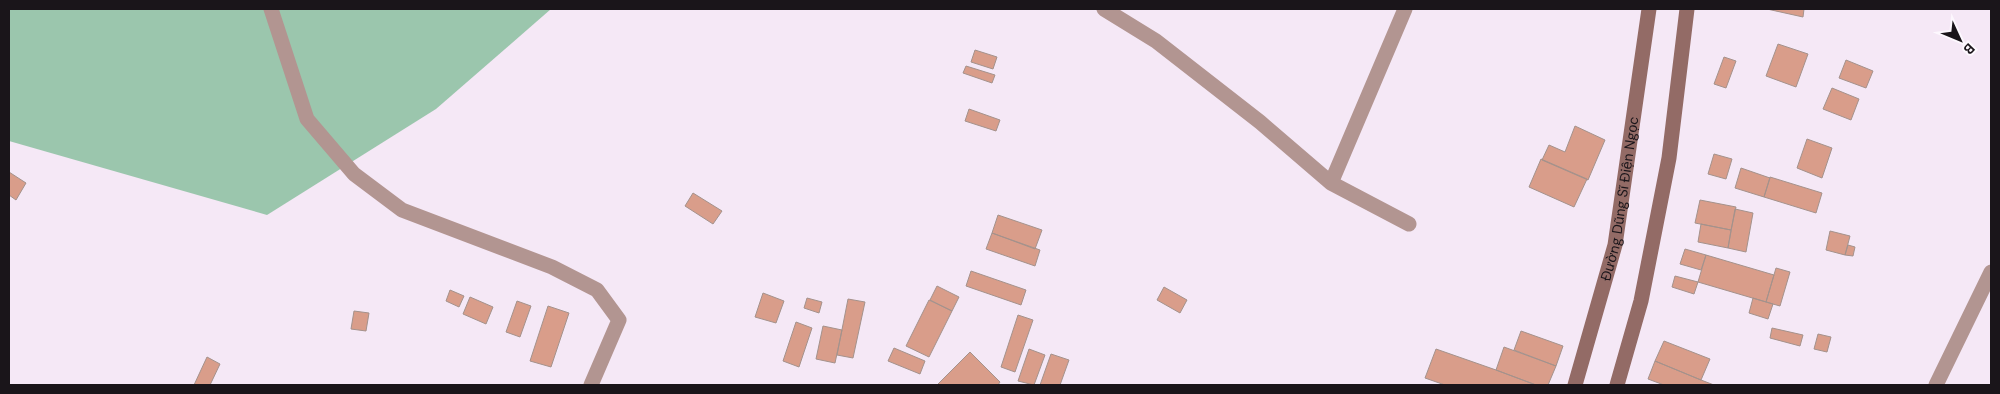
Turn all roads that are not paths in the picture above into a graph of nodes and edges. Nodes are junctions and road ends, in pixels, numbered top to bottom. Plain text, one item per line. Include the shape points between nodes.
1 (271, 9) edge
2 (1104, 9) edge
3 (1406, 9) edge
4 (1649, 9) edge
5 (1687, 9) edge
6 (1331, 183) junction
7 (1409, 224) dead end
8 (1991, 272) edge
9 (591, 385) edge
10 (1575, 385) edge
11 (1617, 385) edge
12 (1936, 385) edge

1 - 9 street via 307,119 354,174 402,210 552,267 596,290 619,320
2 - 6 street via 1156,41 1260,122
3 - 6 street
4 - 10 main road, Đường Dũng Sĩ Điện Ngọc via 1615,245
5 - 11 main road via 1669,158 1641,301
6 - 7 street
8 - 12 street

